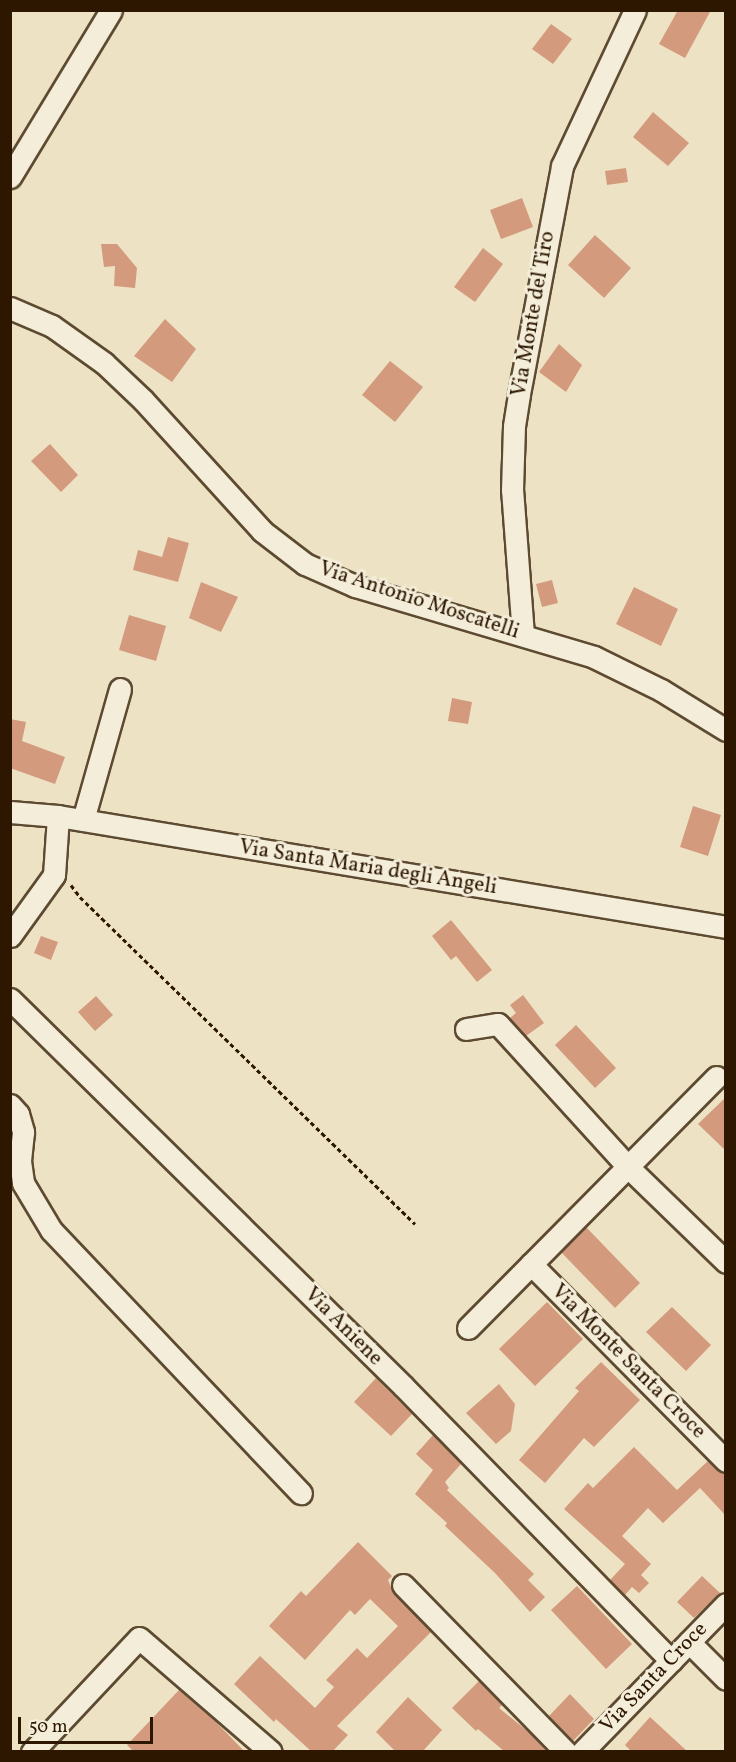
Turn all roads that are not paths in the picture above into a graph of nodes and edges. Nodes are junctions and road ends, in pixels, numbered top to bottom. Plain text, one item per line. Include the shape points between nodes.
1 (111, 10) edge
2 (635, 10) edge
3 (10, 177) edge
4 (10, 308) edge
5 (523, 635) junction
6 (120, 689) dead end
7 (726, 730) edge
8 (10, 812) edge
9 (58, 816) junction
10 (83, 820) junction
11 (726, 927) edge
12 (10, 936) edge
13 (10, 999) edge
14 (466, 1029) dead end
15 (716, 1077) dead end
16 (10, 1105) edge
17 (627, 1166) junction
18 (726, 1262) edge
19 (531, 1264) junction
20 (468, 1328) dead end
21 (726, 1461) edge
22 (301, 1493) dead end
23 (403, 1585) dead end
24 (726, 1604) edge
25 (689, 1642) junction
26 (671, 1661) junction
27 (726, 1679) edge
28 (581, 1751) edge
29 (32, 1752) edge
30 (271, 1752) edge

1 - 3 street
2 - 5 street, Via Monte del Tiro via 562,166 519,394 512,490
4 - 5 street, Via Antonio Moscatelli via 76,340 109,367 143,399 262,531 296,559 355,585
5 - 7 street, Via Antonio Moscatelli via 614,665
6 - 10 street
8 - 9 street, Via Santa Maria degli Angeli
9 - 10 street, Via Santa Maria degli Angeli
9 - 12 street via 54,874
10 - 11 street, Via Santa Maria degli Angeli
13 - 26 street, Via Aniene via 403,1386
14 - 17 street via 498,1024
15 - 17 street
16 - 22 street via 18,1114 23,1132 23,1183 51,1230
17 - 18 street
17 - 19 street
19 - 20 street
19 - 21 street, Via Monte Santa Croce
23 - 28 street
24 - 25 street, Via Santa Croce
25 - 26 street, Via Santa Croce
25 - 27 street
26 - 28 street, Via Santa Croce
29 - 30 street via 139,1638

